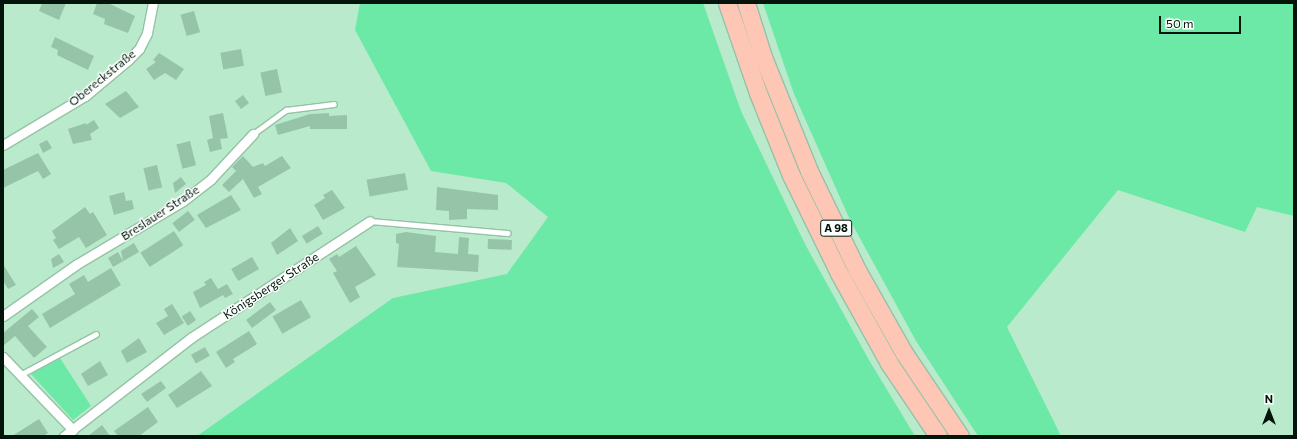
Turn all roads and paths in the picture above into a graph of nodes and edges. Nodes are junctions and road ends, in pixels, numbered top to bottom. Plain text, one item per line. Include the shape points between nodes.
1 (153, 3) edge
2 (727, 3) edge
3 (746, 3) edge
4 (334, 104) dead end
5 (253, 134) joint
6 (3, 145) edge
7 (370, 221) joint
8 (507, 233) dead end
9 (3, 316) edge
10 (96, 334) dead end
11 (3, 357) edge
12 (20, 375) junction
13 (73, 430) junction
14 (64, 436) edge
15 (938, 436) edge
16 (960, 436) edge

1 - 6 street, Obereckstraße via 147,33 139,50 85,96
2 - 15 highway, A 98 via 758,93 783,154 839,273 889,363
3 - 16 highway, A 98 via 764,58 808,171 857,270 904,353
4 - 5 lane, Breslauer Straße via 286,110
5 - 9 street, Breslauer Straße via 211,179 183,201 71,268
7 - 8 lane, Königsberger Straße
7 - 13 street, Königsberger Straße via 192,337
10 - 12 lane
11 - 12 street
12 - 13 street
13 - 14 street, Königsberger Straße

